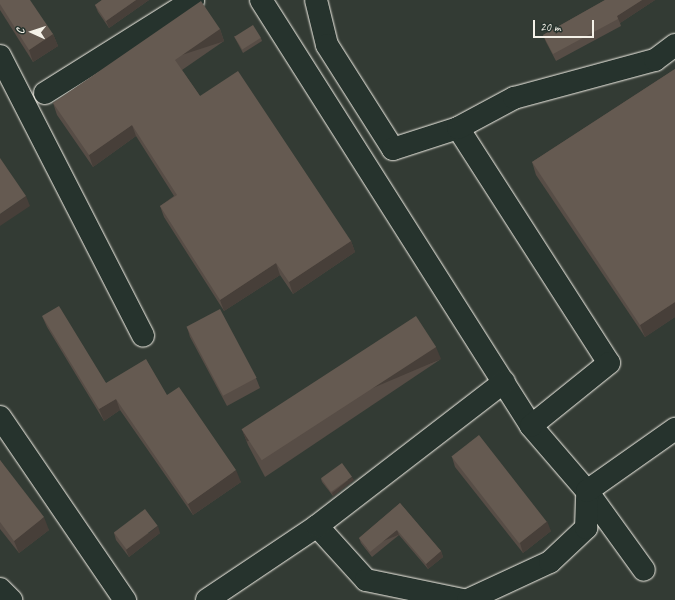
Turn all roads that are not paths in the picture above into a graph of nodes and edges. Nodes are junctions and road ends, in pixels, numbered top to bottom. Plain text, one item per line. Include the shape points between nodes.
1 (193, 0) edge
2 (316, 0) edge
3 (268, 2) edge
4 (675, 45) edge
5 (0, 56) edge
6 (45, 93) dead end
7 (458, 128) junction
8 (143, 336) dead end
9 (504, 382) junction
10 (0, 417) edge
11 (531, 426) junction
12 (675, 429) edge
13 (587, 492) junction
14 (317, 526) junction
15 (644, 570) dead end
16 (0, 589) edge
17 (11, 600) edge
18 (124, 600) edge
19 (207, 600) edge
20 (463, 600) edge
21 (468, 600) edge

1 - 6 lane
2 - 7 lane via 327,45 393,148
3 - 9 lane
4 - 7 lane via 655,60 514,98
5 - 8 lane
7 - 11 lane via 609,363
9 - 11 lane
9 - 14 lane
10 - 18 lane
11 - 13 lane
12 - 13 lane
13 - 15 lane
13 - 21 lane via 586,528 550,562
14 - 19 lane
14 - 20 lane via 366,580
16 - 17 lane

